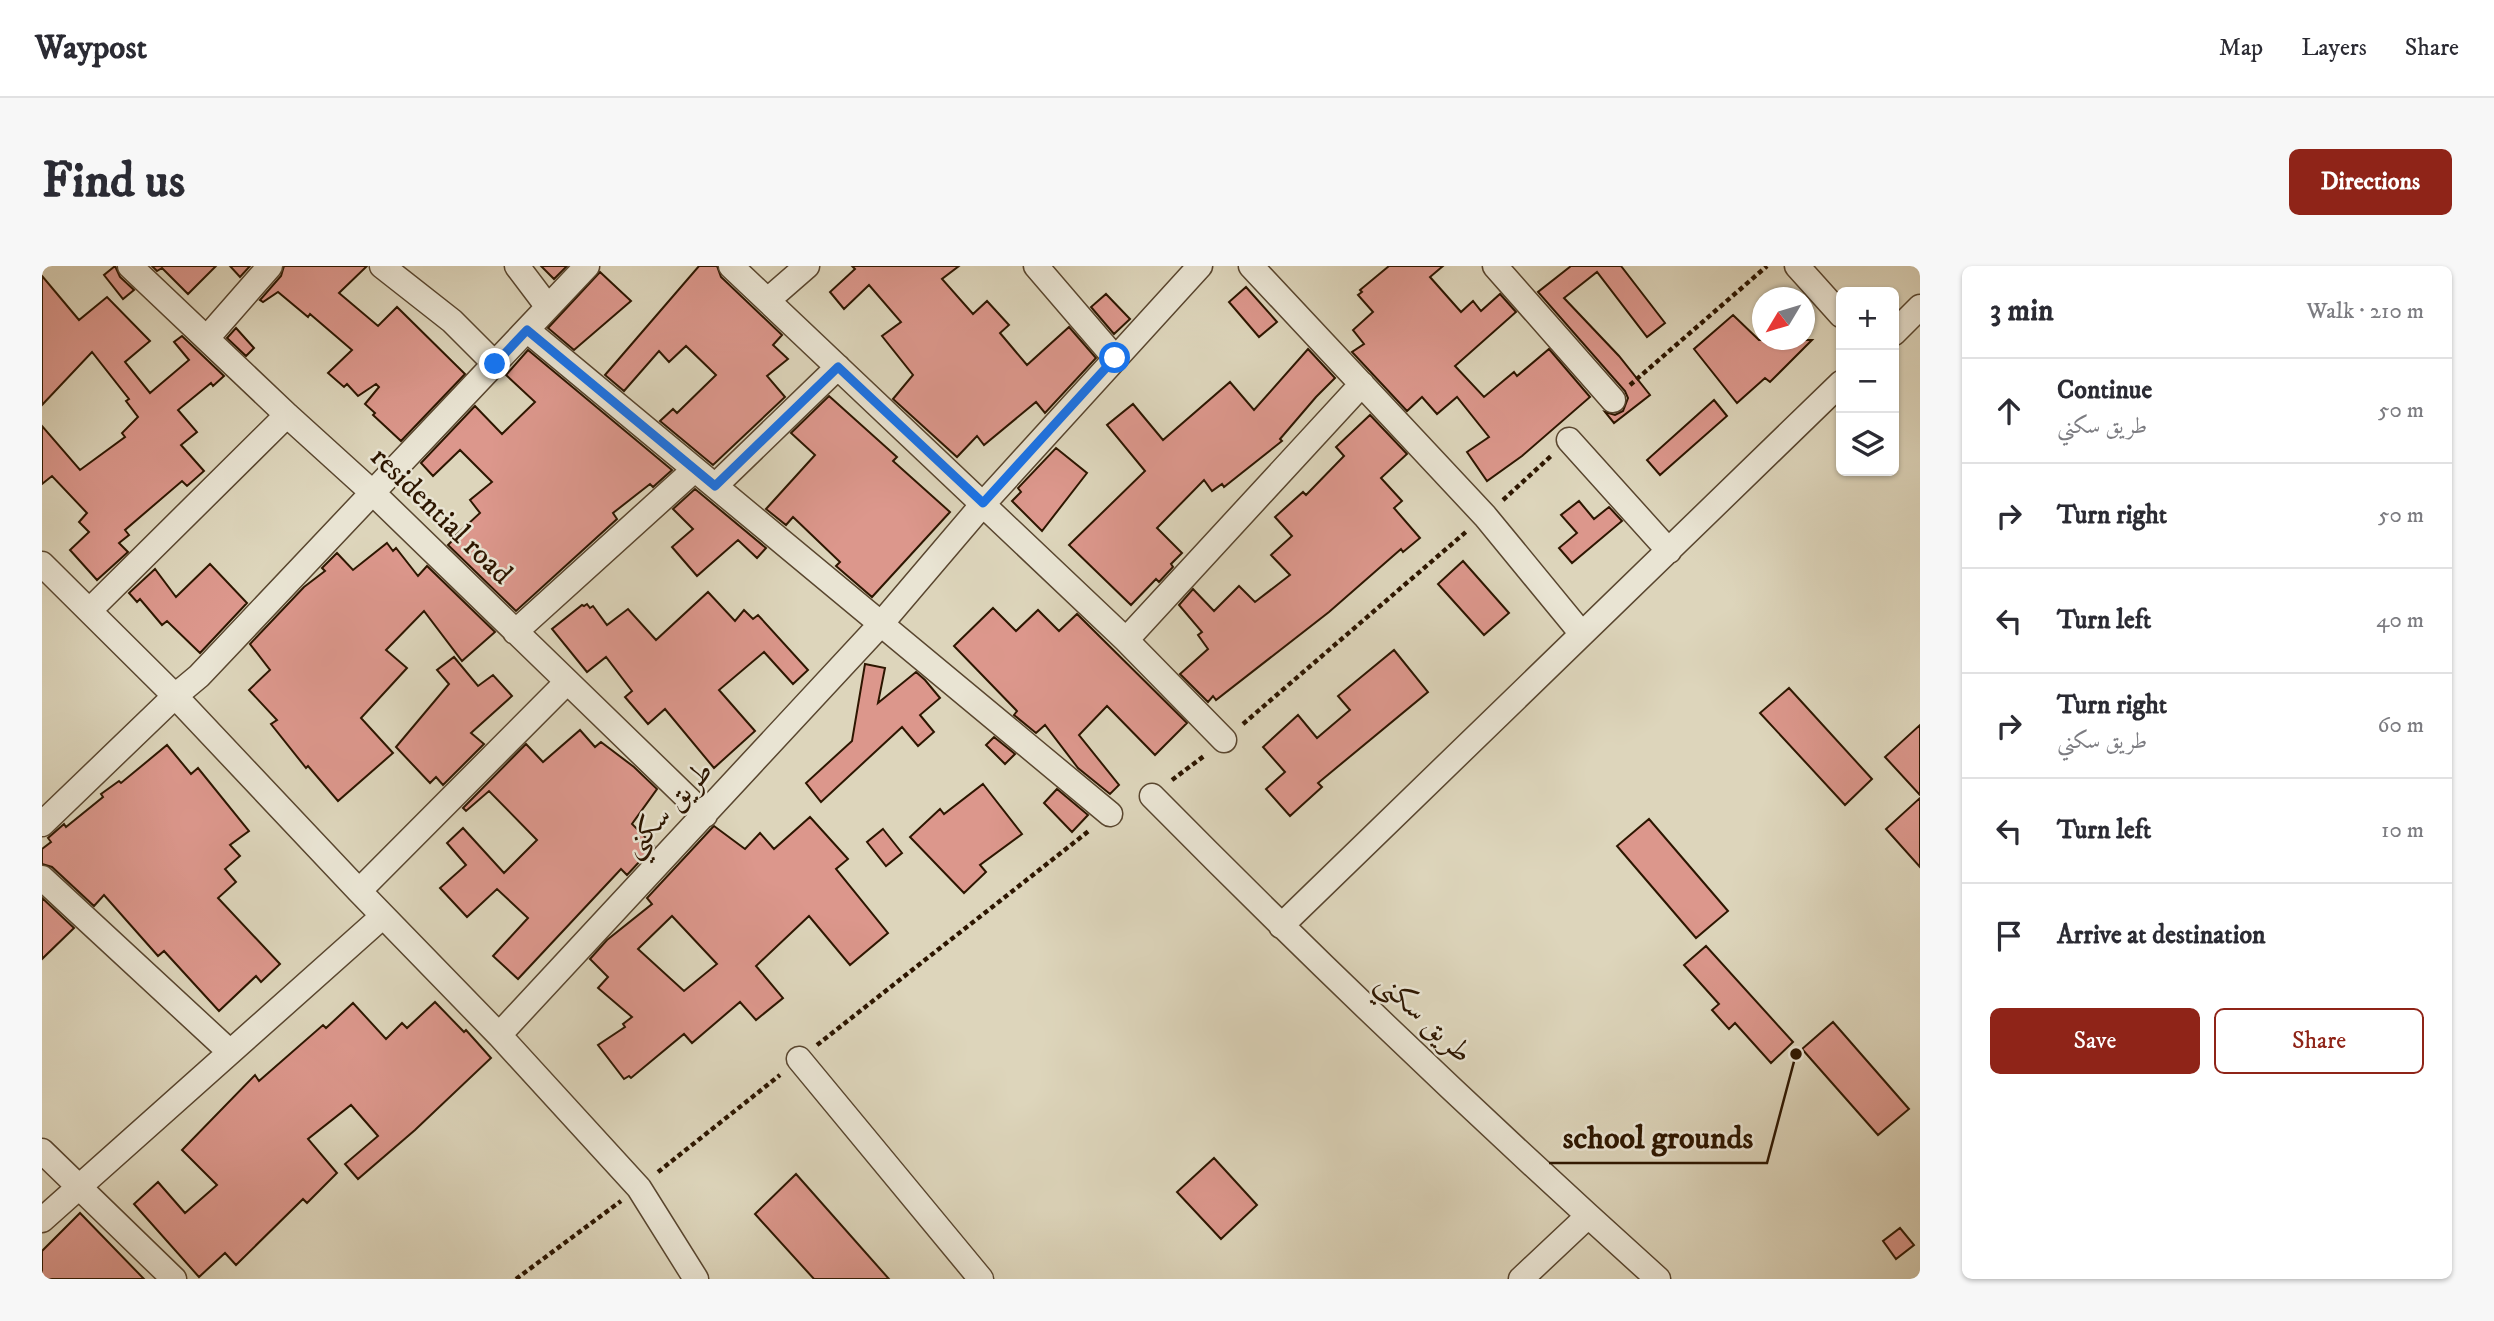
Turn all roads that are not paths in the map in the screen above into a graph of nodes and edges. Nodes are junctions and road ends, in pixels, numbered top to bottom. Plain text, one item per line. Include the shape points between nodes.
1 (130, 266) edge
2 (270, 266) edge
3 (382, 266) edge
4 (517, 266) edge
5 (587, 266) edge
6 (731, 266) edge
7 (807, 266) edge
8 (1036, 266) edge
9 (1200, 266) edge
10 (1251, 266) edge
11 (1495, 266) edge
12 (1797, 266) edge
13 (768, 300) junction
14 (548, 307) junction
15 (1920, 307) edge
16 (1836, 309) edge
17 (1899, 327) edge
18 (527, 330) junction
19 (207, 338) junction
20 (1115, 358) junction
21 (495, 364) junction
22 (838, 367) junction
23 (1362, 384) junction
24 (1836, 388) edge
25 (1612, 400) dead end
26 (287, 415) junction
27 (1569, 440) dead end
28 (694, 470) junction
29 (715, 486) junction
30 (373, 493) junction
31 (983, 503) junction
32 (1669, 551) junction
33 (42, 564) edge
34 (90, 610) junction
35 (880, 625) junction
36 (515, 632) junction
37 (1582, 634) junction
38 (1126, 640) junction
39 (567, 682) junction
40 (175, 696) junction
41 (1224, 740) dead end
42 (1152, 796) dead end
43 (1110, 814) dead end
44 (705, 815) junction
45 (42, 824) edge
46 (42, 878) edge
47 (359, 891) junction
48 (383, 916) junction
49 (1281, 926) junction
50 (499, 1035) junction
51 (230, 1052) junction
52 (799, 1059) dead end
53 (42, 1151) edge
54 (79, 1187) junction
55 (1588, 1216) junction
56 (42, 1220) edge
57 (174, 1279) edge
58 (696, 1279) edge
59 (981, 1279) edge
60 (1521, 1279) edge
61 (1658, 1279) edge

1 - 19 street, residential road
2 - 19 street
3 - 21 street via 452,321
4 - 14 street
5 - 14 street
6 - 13 street
7 - 13 street
8 - 20 street
9 - 20 street, طريق سكني
10 - 23 street
11 - 25 street
12 - 16 street
13 - 22 street
14 - 18 street
15 - 17 street
18 - 21 street
18 - 28 street
19 - 26 street, residential road
20 - 31 street, طريق سكني
21 - 30 street
22 - 29 street
22 - 31 street
23 - 37 street via 1485,516
23 - 38 street
24 - 32 street
26 - 30 street, residential road
26 - 34 street
27 - 32 street
28 - 29 street
28 - 36 street
29 - 35 street
30 - 36 street, residential road
30 - 40 street via 200,676
31 - 35 street, طريق سكني
31 - 38 street
32 - 37 street
33 - 34 street
34 - 40 street
35 - 43 street
35 - 44 street, طريق سكني
36 - 39 street, residential road
37 - 49 street
38 - 41 street
39 - 44 street, residential road
39 - 47 street
40 - 45 street
40 - 47 street
42 - 49 street, طريق سكني
44 - 50 street, طريق سكني
46 - 51 street
47 - 48 street
48 - 50 street
48 - 51 street
49 - 55 street, طريق سكني
50 - 58 street via 639,1188
51 - 54 street
52 - 59 street
53 - 54 street
54 - 56 street
54 - 57 street
55 - 60 street
55 - 61 street, طريق سكني

